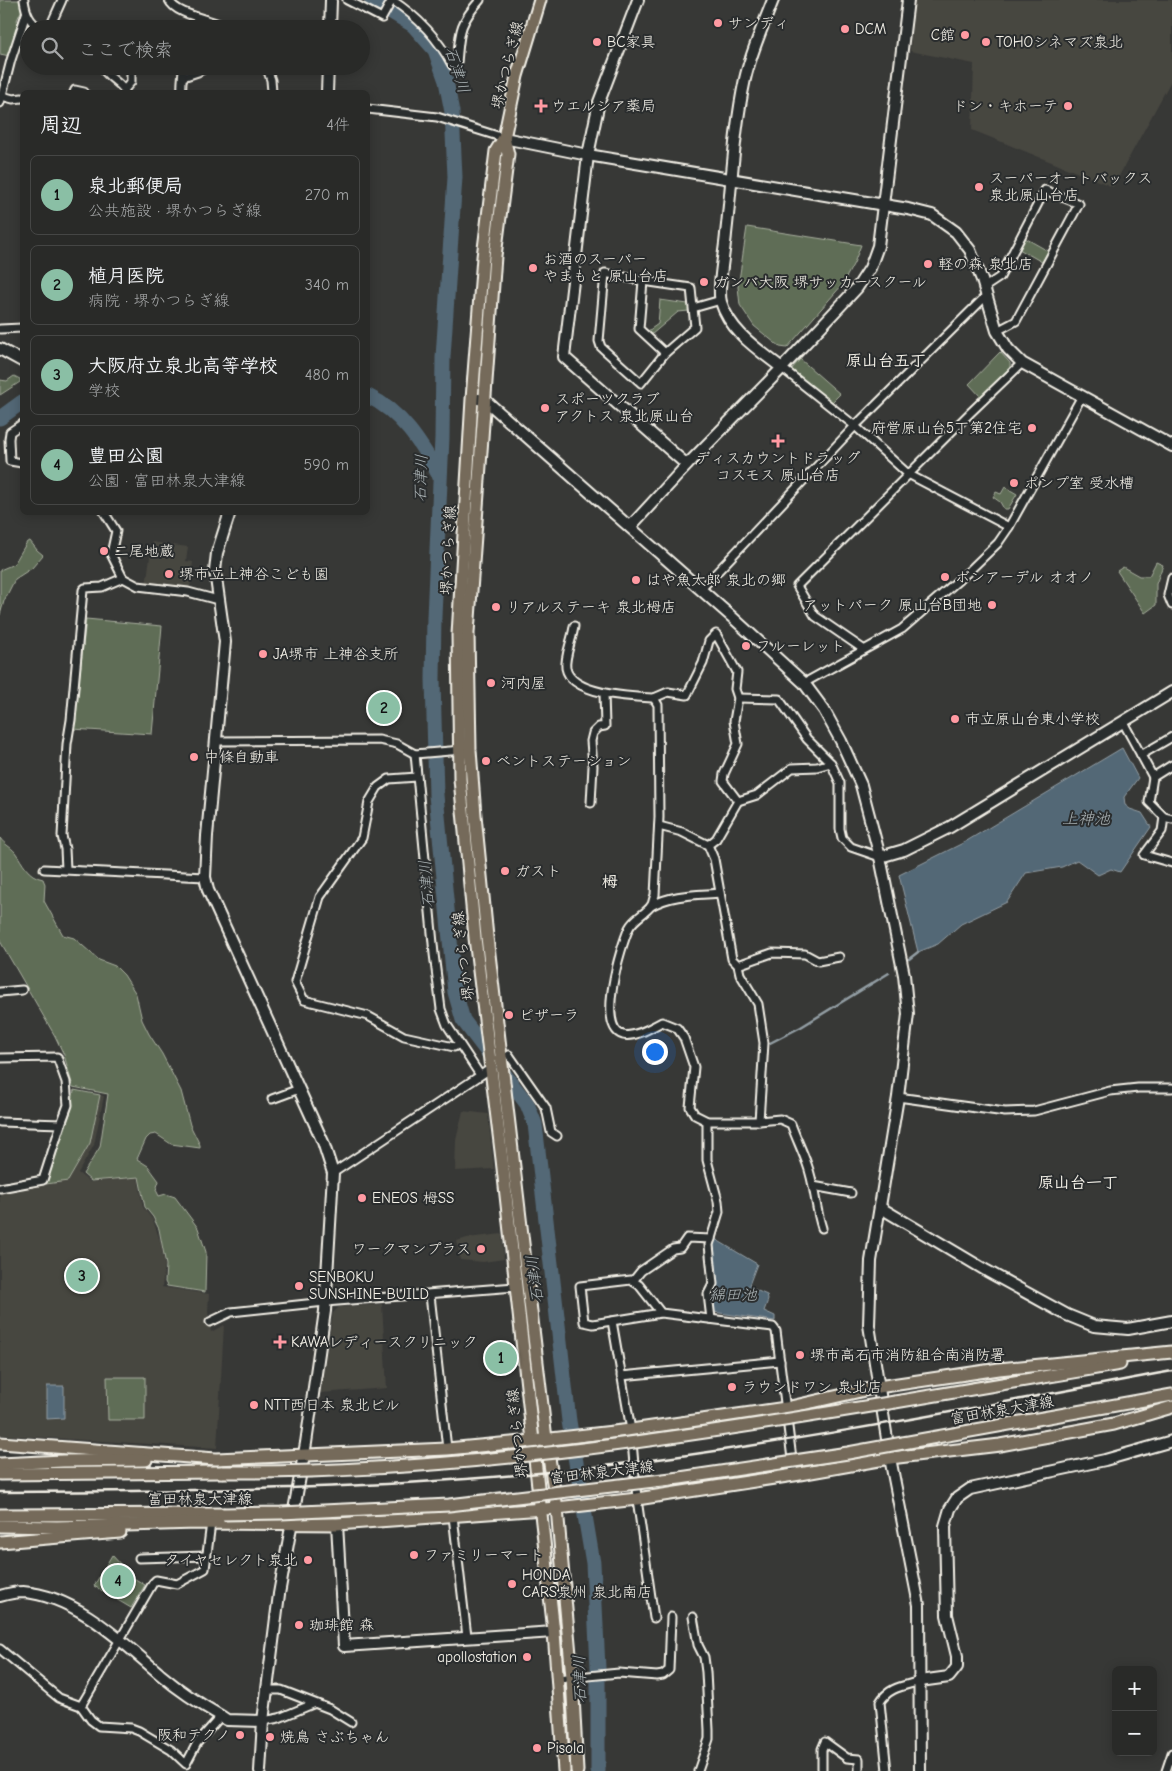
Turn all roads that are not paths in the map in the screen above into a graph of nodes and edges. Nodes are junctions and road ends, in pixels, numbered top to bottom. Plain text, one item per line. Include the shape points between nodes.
1 (24, 0) edge
2 (62, 0) edge
3 (169, 0) edge
4 (331, 0) edge
5 (347, 0) edge
6 (392, 0) edge
7 (480, 0) edge
8 (540, 0) edge
9 (638, 0) edge
10 (773, 0) edge
11 (908, 0) edge
12 (26, 14) junction
13 (24, 20) edge
14 (30, 20) edge
15 (53, 20) edge
16 (211, 20) edge
17 (330, 20) edge
18 (20, 32) edge
19 (108, 75) edge
20 (131, 75) edge
21 (188, 75) edge
22 (268, 75) edge
23 (328, 75) edge
24 (183, 77) joint
25 (124, 90) edge
26 (125, 90) edge
27 (182, 90) edge
28 (272, 90) edge
29 (327, 90) edge
30 (20, 98) edge
31 (1, 100) edge
32 (370, 109) edge
33 (504, 138) junction
34 (588, 154) junction
35 (732, 179) junction
36 (884, 205) junction
37 (643, 281) junction
38 (986, 291) junction
39 (721, 300) junction
40 (693, 308) junction
41 (20, 328) edge
42 (0, 329) edge
43 (997, 331) junction
44 (0, 348) edge
45 (665, 353) junction
46 (20, 360) edge
47 (1022, 363) junction
48 (782, 368) junction
49 (1082, 396) junction
50 (472, 399) junction
51 (485, 400) junction
52 (20, 425) edge
53 (855, 426) junction
54 (1172, 446) edge
55 (20, 463) edge
56 (687, 465) junction
57 (908, 474) junction
58 (106, 515) edge
59 (229, 515) edge
60 (630, 527) junction
61 (1009, 527) junction
62 (123, 578) junction
63 (1172, 578) edge
64 (701, 589) junction
65 (218, 600) junction
66 (1172, 605) edge
67 (574, 626) dead end
68 (863, 649) junction
69 (804, 683) junction
70 (1172, 692) edge
71 (604, 693) junction
72 (654, 698) junction
73 (738, 698) junction
74 (1123, 722) junction
75 (1172, 737) edge
76 (216, 741) junction
77 (459, 751) junction
78 (418, 754) junction
79 (1141, 755) junction
80 (831, 763) junction
81 (1172, 765) edge
82 (1153, 777) junction
83 (417, 778) junction
84 (738, 801) junction
85 (591, 803) dead end
86 (1164, 817) junction
87 (1172, 819) edge
88 (659, 826) junction
89 (708, 845) junction
90 (880, 857) junction
91 (1172, 863) edge
92 (44, 868) dead end
93 (66, 869) junction
94 (205, 876) junction
95 (720, 893) junction
96 (651, 906) junction
97 (839, 957) dead end
98 (738, 965) junction
99 (22, 990) dead end
100 (0, 992) edge
101 (459, 1044) junction
102 (504, 1055) junction
103 (0, 1058) edge
104 (485, 1072) junction
105 (1172, 1088) edge
106 (299, 1089) junction
107 (898, 1097) junction
108 (272, 1099) dead end
109 (707, 1121) junction
110 (759, 1121) junction
111 (0, 1122) edge
112 (62, 1124) junction
113 (557, 1136) dead end
114 (333, 1173) junction
115 (813, 1186) junction
116 (0, 1188) edge
117 (851, 1193) dead end
118 (881, 1208) junction
119 (822, 1228) dead end
120 (711, 1239) junction
121 (634, 1281) junction
122 (515, 1287) junction
123 (430, 1295) junction
124 (325, 1302) junction
125 (661, 1313) junction
126 (711, 1319) junction
127 (612, 1321) junction
128 (1172, 1321) edge
129 (210, 1322) dead end
130 (1172, 1353) edge
131 (780, 1361) junction
132 (621, 1376) junction
133 (878, 1387) junction
134 (1172, 1394) edge
135 (1172, 1407) edge
136 (786, 1408) junction
137 (631, 1430) junction
138 (550, 1439) junction
139 (533, 1441) junction
140 (1172, 1441) edge
141 (0, 1443) edge
142 (447, 1449) junction
143 (303, 1456) junction
144 (890, 1458) junction
145 (216, 1459) junction
146 (0, 1464) edge
147 (0, 1474) edge
148 (794, 1476) junction
149 (637, 1499) junction
150 (561, 1508) junction
151 (540, 1509) junction
152 (0, 1515) edge
153 (453, 1516) junction
154 (197, 1523) junction
155 (210, 1523) junction
156 (291, 1523) junction
157 (337, 1524) junction
158 (0, 1526) edge
159 (0, 1542) edge
160 (206, 1556) junction
161 (144, 1560) dead end
162 (0, 1596) edge
163 (693, 1616) dead end
164 (671, 1617) dead end
165 (654, 1618) dead end
166 (554, 1632) junction
167 (467, 1637) junction
168 (120, 1638) junction
169 (0, 1649) edge
170 (577, 1677) junction
171 (557, 1679) junction
172 (920, 1681) junction
173 (266, 1690) junction
174 (313, 1704) junction
175 (81, 1706) junction
176 (221, 1716) junction
177 (262, 1721) junction
178 (351, 1722) dead end
179 (1172, 1753) edge
180 (187, 1768) edge
181 (260, 1771) edge
182 (564, 1771) edge
183 (577, 1771) edge
184 (698, 1771) edge
185 (822, 1771) edge
186 (859, 1771) edge
187 (886, 1771) edge
188 (920, 1771) edge
189 (1166, 1771) edge

1 - 12 street
2 - 15 street
3 - 16 street via 182,12
4 - 17 street
5 - 6 street via 382,18
6 - 7 street via 421,23 442,46 452,65 457,63 462,23
8 - 33 main road, 堺かつらぎ線 via 517,76
9 - 34 street via 599,102
10 - 35 street via 745,77
11 - 36 street
12 - 13 street
12 - 14 street
18 - 31 street
19 - 25 street
20 - 26 street via 131,82
21 - 24 street
22 - 28 street
23 - 29 street
24 - 27 street
30 - 31 street
32 - 33 street via 438,117
33 - 34 street
33 - 50 main road, 堺かつらぎ線 via 496,151 484,247
33 - 51 main road, 堺かつらぎ線 via 508,154 495,256
34 - 35 street
34 - 56 street via 564,357
35 - 36 street
35 - 39 street
36 - 38 street via 932,215 956,232 970,250
36 - 48 street via 878,246 870,268 857,288
37 - 40 street via 691,288
37 - 45 street via 639,329
37 - 45 street via 605,273 599,341 601,347 641,383
38 - 43 street
38 - 43 street via 1000,277 1045,190 1079,204 1016,321
38 - 53 street
39 - 40 street
39 - 48 street via 730,321 745,338
40 - 45 street via 695,327
41 - 42 street
43 - 47 street
44 - 46 street
47 - 49 street
47 - 57 street
48 - 53 street
48 - 56 street
49 - 54 street
49 - 61 street
50 - 51 street
50 - 77 main road, 堺かつらぎ線 via 458,635
51 - 60 street
51 - 77 main road, 堺かつらぎ線
52 - 55 street via 10,432 9,439 10,461
53 - 57 street
53 - 64 street
56 - 60 street
57 - 61 street
57 - 68 street via 798,586 814,616
58 - 62 street via 116,531 112,554
59 - 65 street via 217,553
60 - 64 street
61 - 68 street via 998,543 969,571 902,629
62 - 65 street via 138,586 188,592
62 - 93 street via 102,587 83,590 67,744 62,836
63 - 66 street via 1168,595
64 - 69 street
65 - 76 street via 225,642
67 - 71 street via 566,660 569,676 587,688
68 - 69 street
69 - 90 street via 824,710 849,755
70 - 74 street
71 - 72 street
71 - 85 street via 605,726 594,733 591,741
72 - 73 street via 668,692 687,695 716,634 737,672 735,689
72 - 88 street via 658,705
73 - 80 street via 779,699 807,739
73 - 84 street via 734,721 738,744 723,781
74 - 79 street
74 - 90 street via 950,828 904,850
75 - 79 street
76 - 78 street via 379,740
76 - 94 street
77 - 78 street
77 - 102 main road, 堺かつらぎ線 via 475,815
77 - 104 main road, 堺かつらぎ線 via 474,928 488,1036
78 - 83 street
79 - 82 street
80 - 84 street via 792,768 756,795
80 - 90 street via 840,783 842,838 851,847
81 - 82 street
82 - 86 street via 1149,802
83 - 101 street via 441,1009
83 - 101 street via 389,779 369,802 362,838 320,897 295,982 304,1000 368,1016 404,1036 454,1047
84 - 89 street via 716,839
86 - 87 street
86 - 91 street via 1162,831 1144,855
88 - 89 street via 682,832
88 - 96 street via 655,896
89 - 95 street
90 - 107 street via 904,975 908,1014
92 - 93 street
93 - 94 street
94 - 106 street via 208,890
95 - 96 street via 676,896
95 - 98 street via 732,959
96 - 109 street via 630,926 623,943 612,987 610,1019 621,1034 629,1036 662,1022 677,1028 694,1067 690,1107 695,1115
97 - 98 street via 818,961 805,954 772,953
98 - 110 street via 758,1004 763,1035
99 - 100 street
101 - 104 street
102 - 104 street
102 - 113 street via 546,1108 551,1132
102 - 138 main road, 堺かつらぎ線 via 506,1099
103 - 112 street via 57,1057 66,1082 68,1105
104 - 114 street
104 - 122 main road, 堺かつらぎ線 via 493,1082
105 - 107 street via 1110,1091 1034,1111 1005,1112
106 - 108 street
106 - 114 street
107 - 118 street
109 - 110 street
109 - 120 street via 707,1160 719,1212
110 - 115 street via 780,1119 791,1124
111 - 112 street
112 - 116 street via 43,1180
114 - 124 street
115 - 117 street
115 - 119 street
118 - 128 street via 1067,1316 1094,1326 1128,1329
118 - 133 street via 872,1261 869,1325
120 - 121 street via 687,1238 680,1248 673,1249 641,1271
120 - 126 street via 713,1284 708,1294
121 - 125 street
121 - 127 street via 580,1286 584,1322
122 - 123 street
122 - 139 main road, 堺かつらぎ線
123 - 124 street
123 - 142 street
124 - 129 street via 232,1312
124 - 143 street
125 - 126 street
125 - 127 street
126 - 131 street via 773,1327
127 - 132 street
130 - 133 main road via 999,1369
130 - 147 main road, 富田林泉大津線, bridge via 895,1402 522,1456 282,1472
131 - 132 street
131 - 136 street
132 - 137 street
133 - 136 main road
133 - 144 street
134 - 152 main road, 富田林泉大津線, bridge via 848,1453 680,1478 448,1505 281,1513
135 - 144 main road via 1114,1424 1000,1445
136 - 137 main road
136 - 148 street
137 - 138 main road
137 - 149 street
138 - 139 main road
138 - 150 main road, 堺かつらぎ線
139 - 142 main road
139 - 151 main road, 堺かつらぎ線
140 - 172 street via 1105,1460 970,1489 957,1498 945,1526 947,1615 957,1667 948,1676
141 - 145 main road
142 - 143 main road
143 - 145 main road
143 - 156 street
144 - 148 main road
144 - 172 street via 919,1605
145 - 146 main road
148 - 149 main road
149 - 150 main road
149 - 165 street
150 - 151 main road
150 - 170 main road, 堺かつらぎ線
151 - 153 main road
151 - 166 main road, 堺かつらぎ線
153 - 157 main road
153 - 167 street
154 - 155 main road
154 - 158 main road
154 - 159 main road
155 - 156 main road
155 - 160 street
156 - 157 main road
156 - 173 street
157 - 167 street via 344,1646
160 - 161 street
160 - 168 street via 205,1569 177,1584 156,1580
162 - 168 street via 21,1592 62,1602
163 - 184 street via 698,1645 704,1657 710,1730
164 - 170 street via 669,1670 663,1675 619,1672
166 - 167 street
166 - 171 main road, 堺かつらぎ線
168 - 175 street
168 - 176 street via 176,1687
169 - 175 street via 59,1698
170 - 171 street
170 - 183 main road, 堺かつらぎ線
171 - 182 main road, 堺かつらぎ線
172 - 187 street via 891,1689 880,1702
172 - 188 street
173 - 174 street via 280,1690
173 - 177 street
174 - 177 street via 279,1718
174 - 178 street via 330,1709
175 - 180 street via 99,1726 140,1731 171,1750
176 - 177 street via 227,1720
176 - 180 street via 197,1743
177 - 181 street
179 - 189 street
185 - 186 street via 825,1742 847,1758 859,1759

